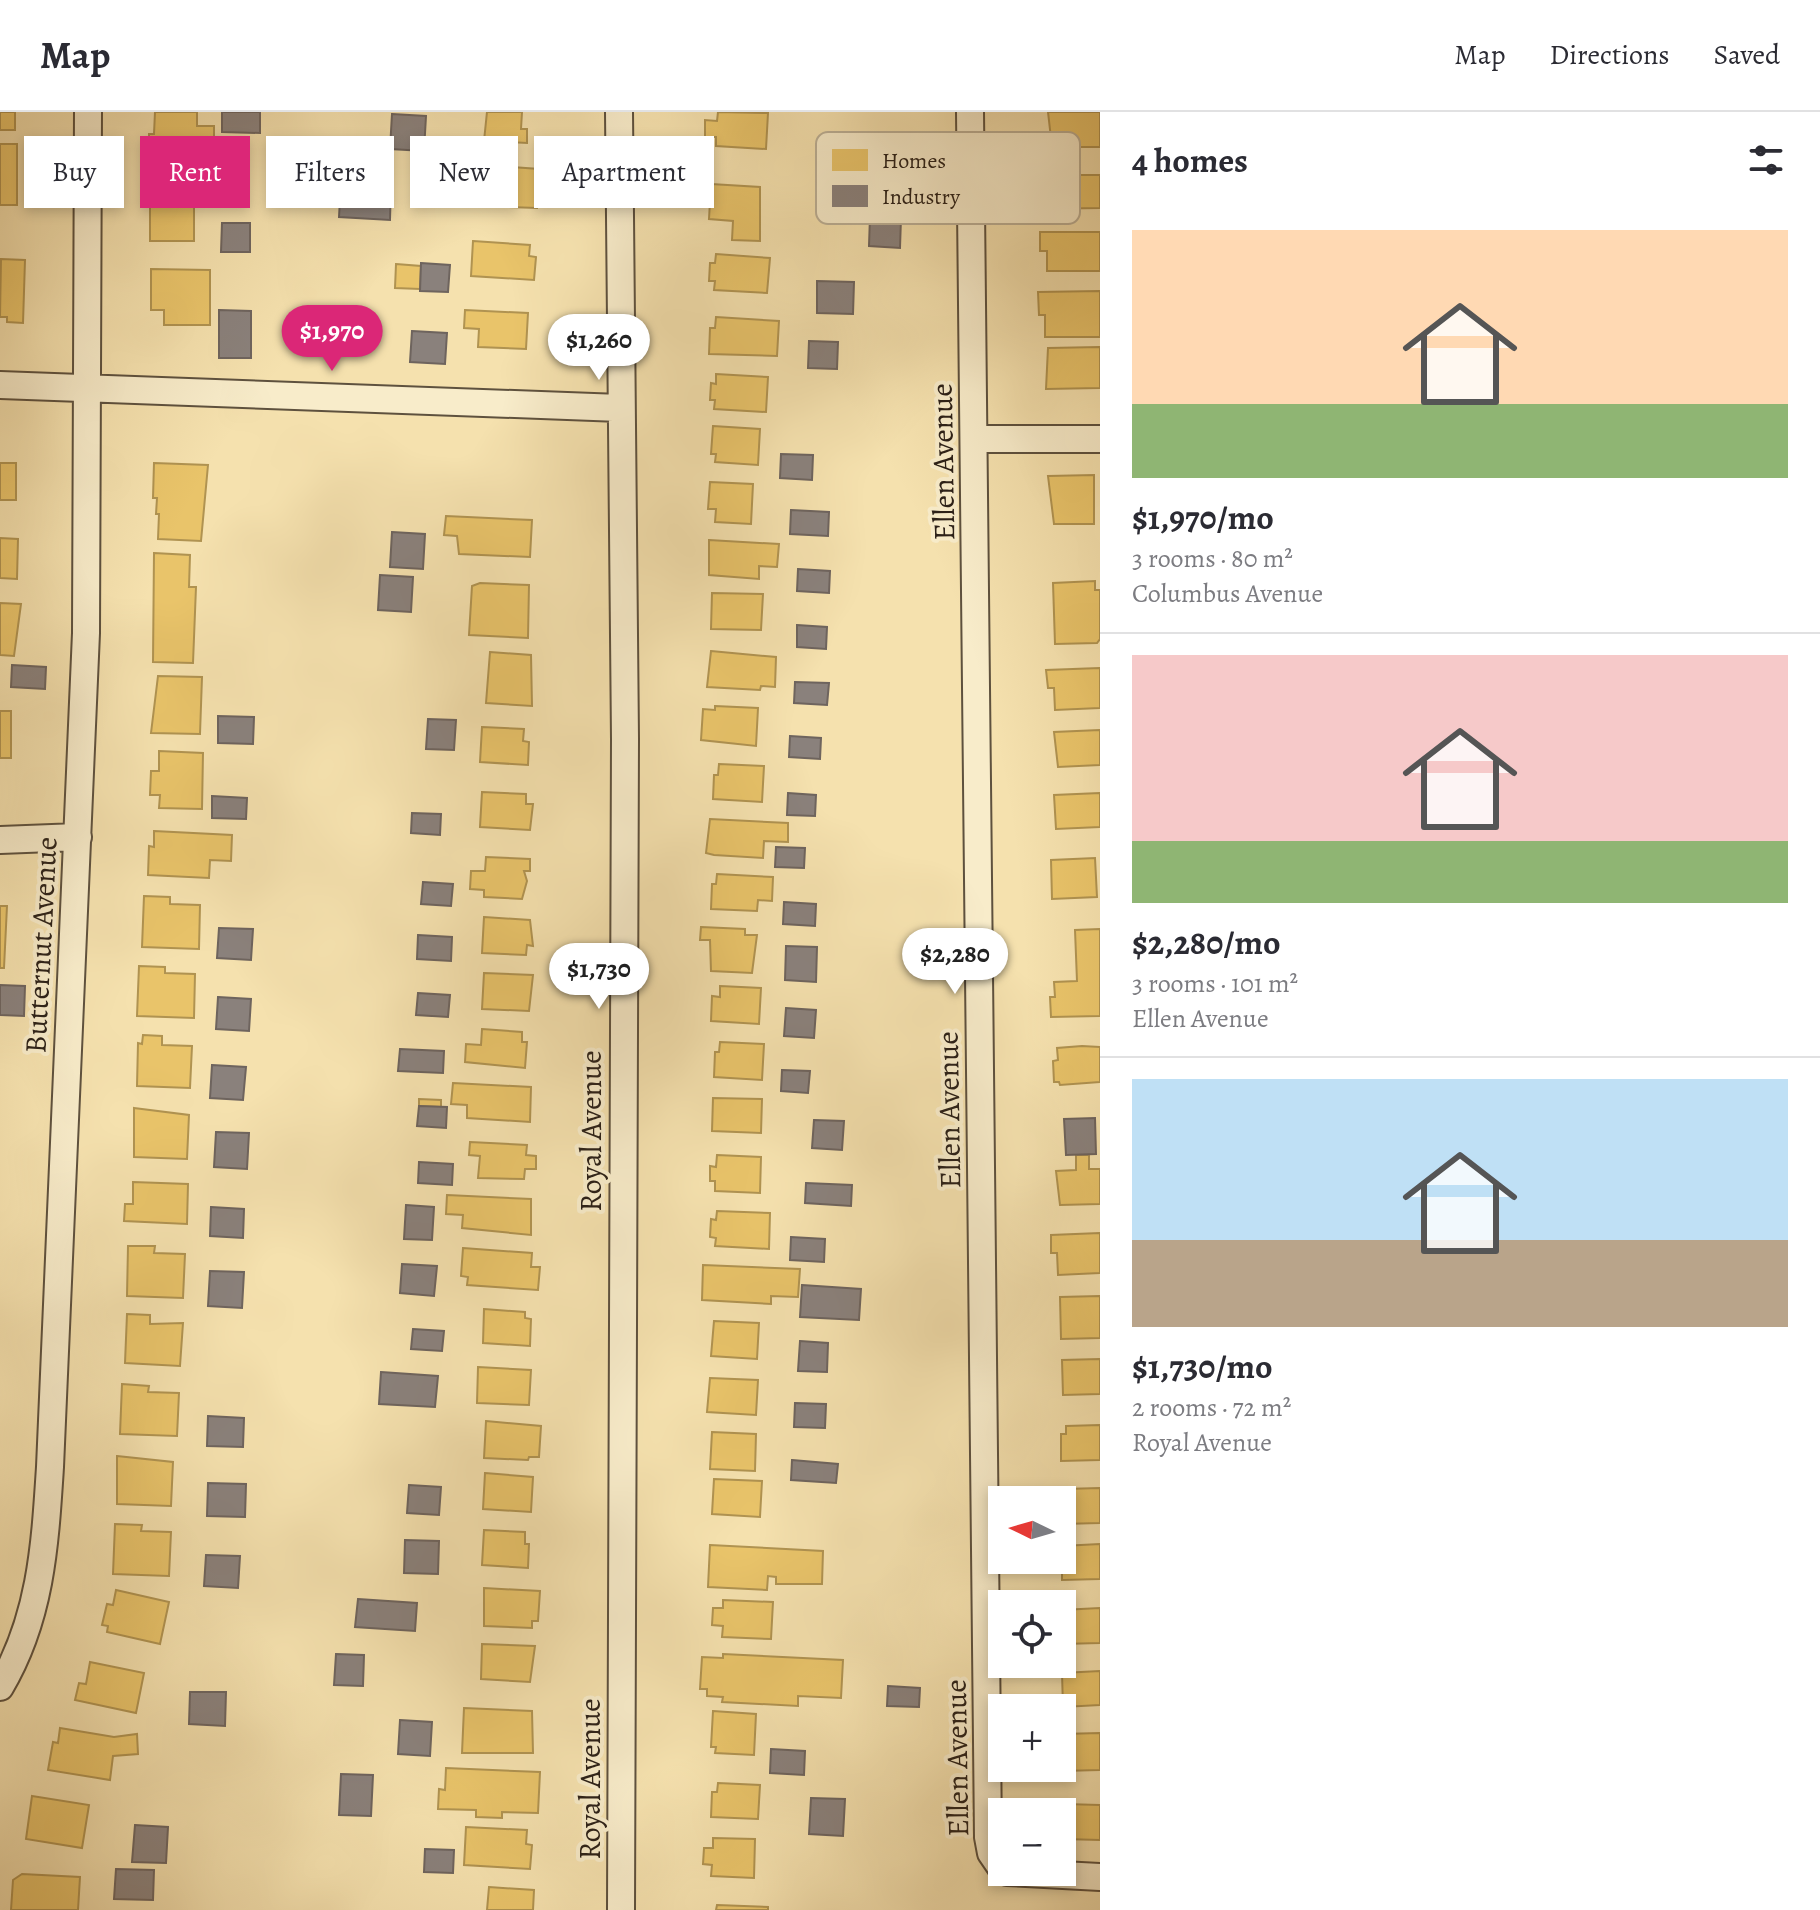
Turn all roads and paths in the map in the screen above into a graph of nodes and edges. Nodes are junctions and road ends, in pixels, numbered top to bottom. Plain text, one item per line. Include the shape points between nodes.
1 (88, 112) edge
2 (619, 112) edge
3 (970, 112) edge
4 (970, 132) edge
5 (972, 224) edge
6 (0, 385) edge
7 (85, 389) junction
8 (620, 408) junction
9 (975, 439) junction
10 (1100, 439) edge
11 (78, 837) junction
12 (0, 840) edge
13 (0, 1687) edge
14 (988, 1837) edge
15 (1076, 1875) edge
16 (1100, 1877) edge
17 (621, 1910) edge

1 - 7 street, Butternut Avenue
2 - 8 street, Royal Avenue
3 - 4 street, Ellen Avenue
5 - 9 street, Ellen Avenue
6 - 7 street
7 - 8 street
7 - 11 street, Butternut Avenue via 86,633
8 - 17 street, Royal Avenue via 625,739
9 - 10 street
9 - 14 street, Ellen Avenue
11 - 12 street
11 - 13 street, Butternut Avenue via 45,1547 31,1619
15 - 16 street

